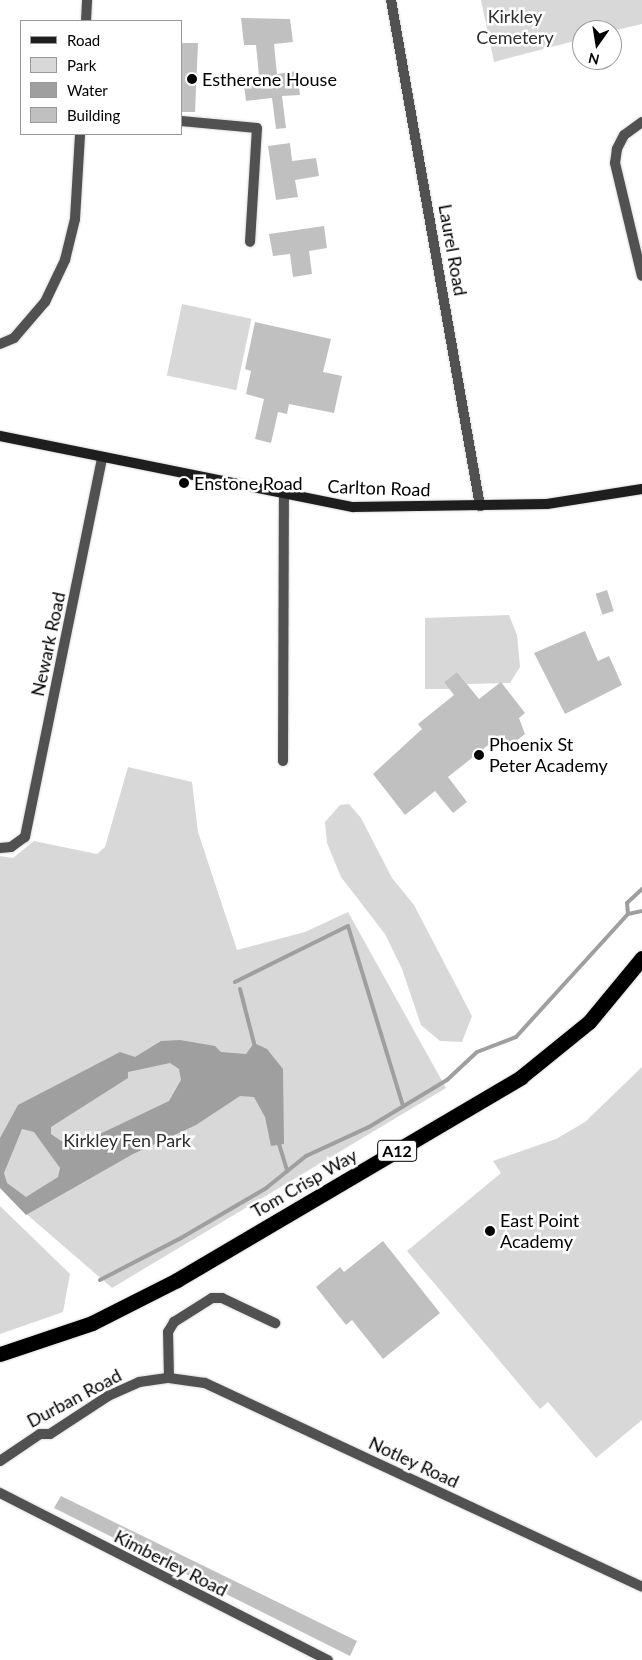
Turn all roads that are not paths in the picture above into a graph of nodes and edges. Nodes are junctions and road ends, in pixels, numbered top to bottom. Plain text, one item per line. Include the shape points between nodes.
1 (86, 0) edge
2 (392, 0) edge
3 (86, 20) edge
4 (182, 121) edge
5 (642, 122) edge
6 (80, 135) edge
7 (250, 242) dead end
8 (642, 276) edge
9 (0, 344) edge
10 (0, 436) edge
11 (102, 457) junction
12 (642, 488) edge
13 (284, 496) junction
14 (480, 506) junction
15 (283, 761) dead end
16 (0, 848) edge
17 (642, 958) edge
18 (275, 1323) dead end
19 (0, 1354) edge
20 (169, 1378) junction
21 (0, 1461) edge
22 (0, 1493) edge
23 (642, 1587) edge
24 (328, 1660) edge

1 - 3 street
2 - 14 street, Laurel Road
4 - 7 street via 241,123 257,128
5 - 8 street via 624,135 616,149 615,163
6 - 9 street via 75,219 65,260 45,302 14,338
10 - 11 street, Carlton Road
11 - 13 street, Carlton Road
11 - 16 street, Newark Road via 25,837 11,847
12 - 14 street, Carlton Road via 556,503
13 - 14 street, Carlton Road via 372,508
13 - 15 street
17 - 19 highway, Tom Crisp Way / A12 via 589,1022 513,1082 177,1280 92,1323
18 - 20 street via 222,1298 212,1298 174,1322 168,1332
20 - 21 street, Durban Road via 139,1382 108,1396
20 - 23 street, Notley Road via 205,1383
22 - 24 street, Kimberley Road

